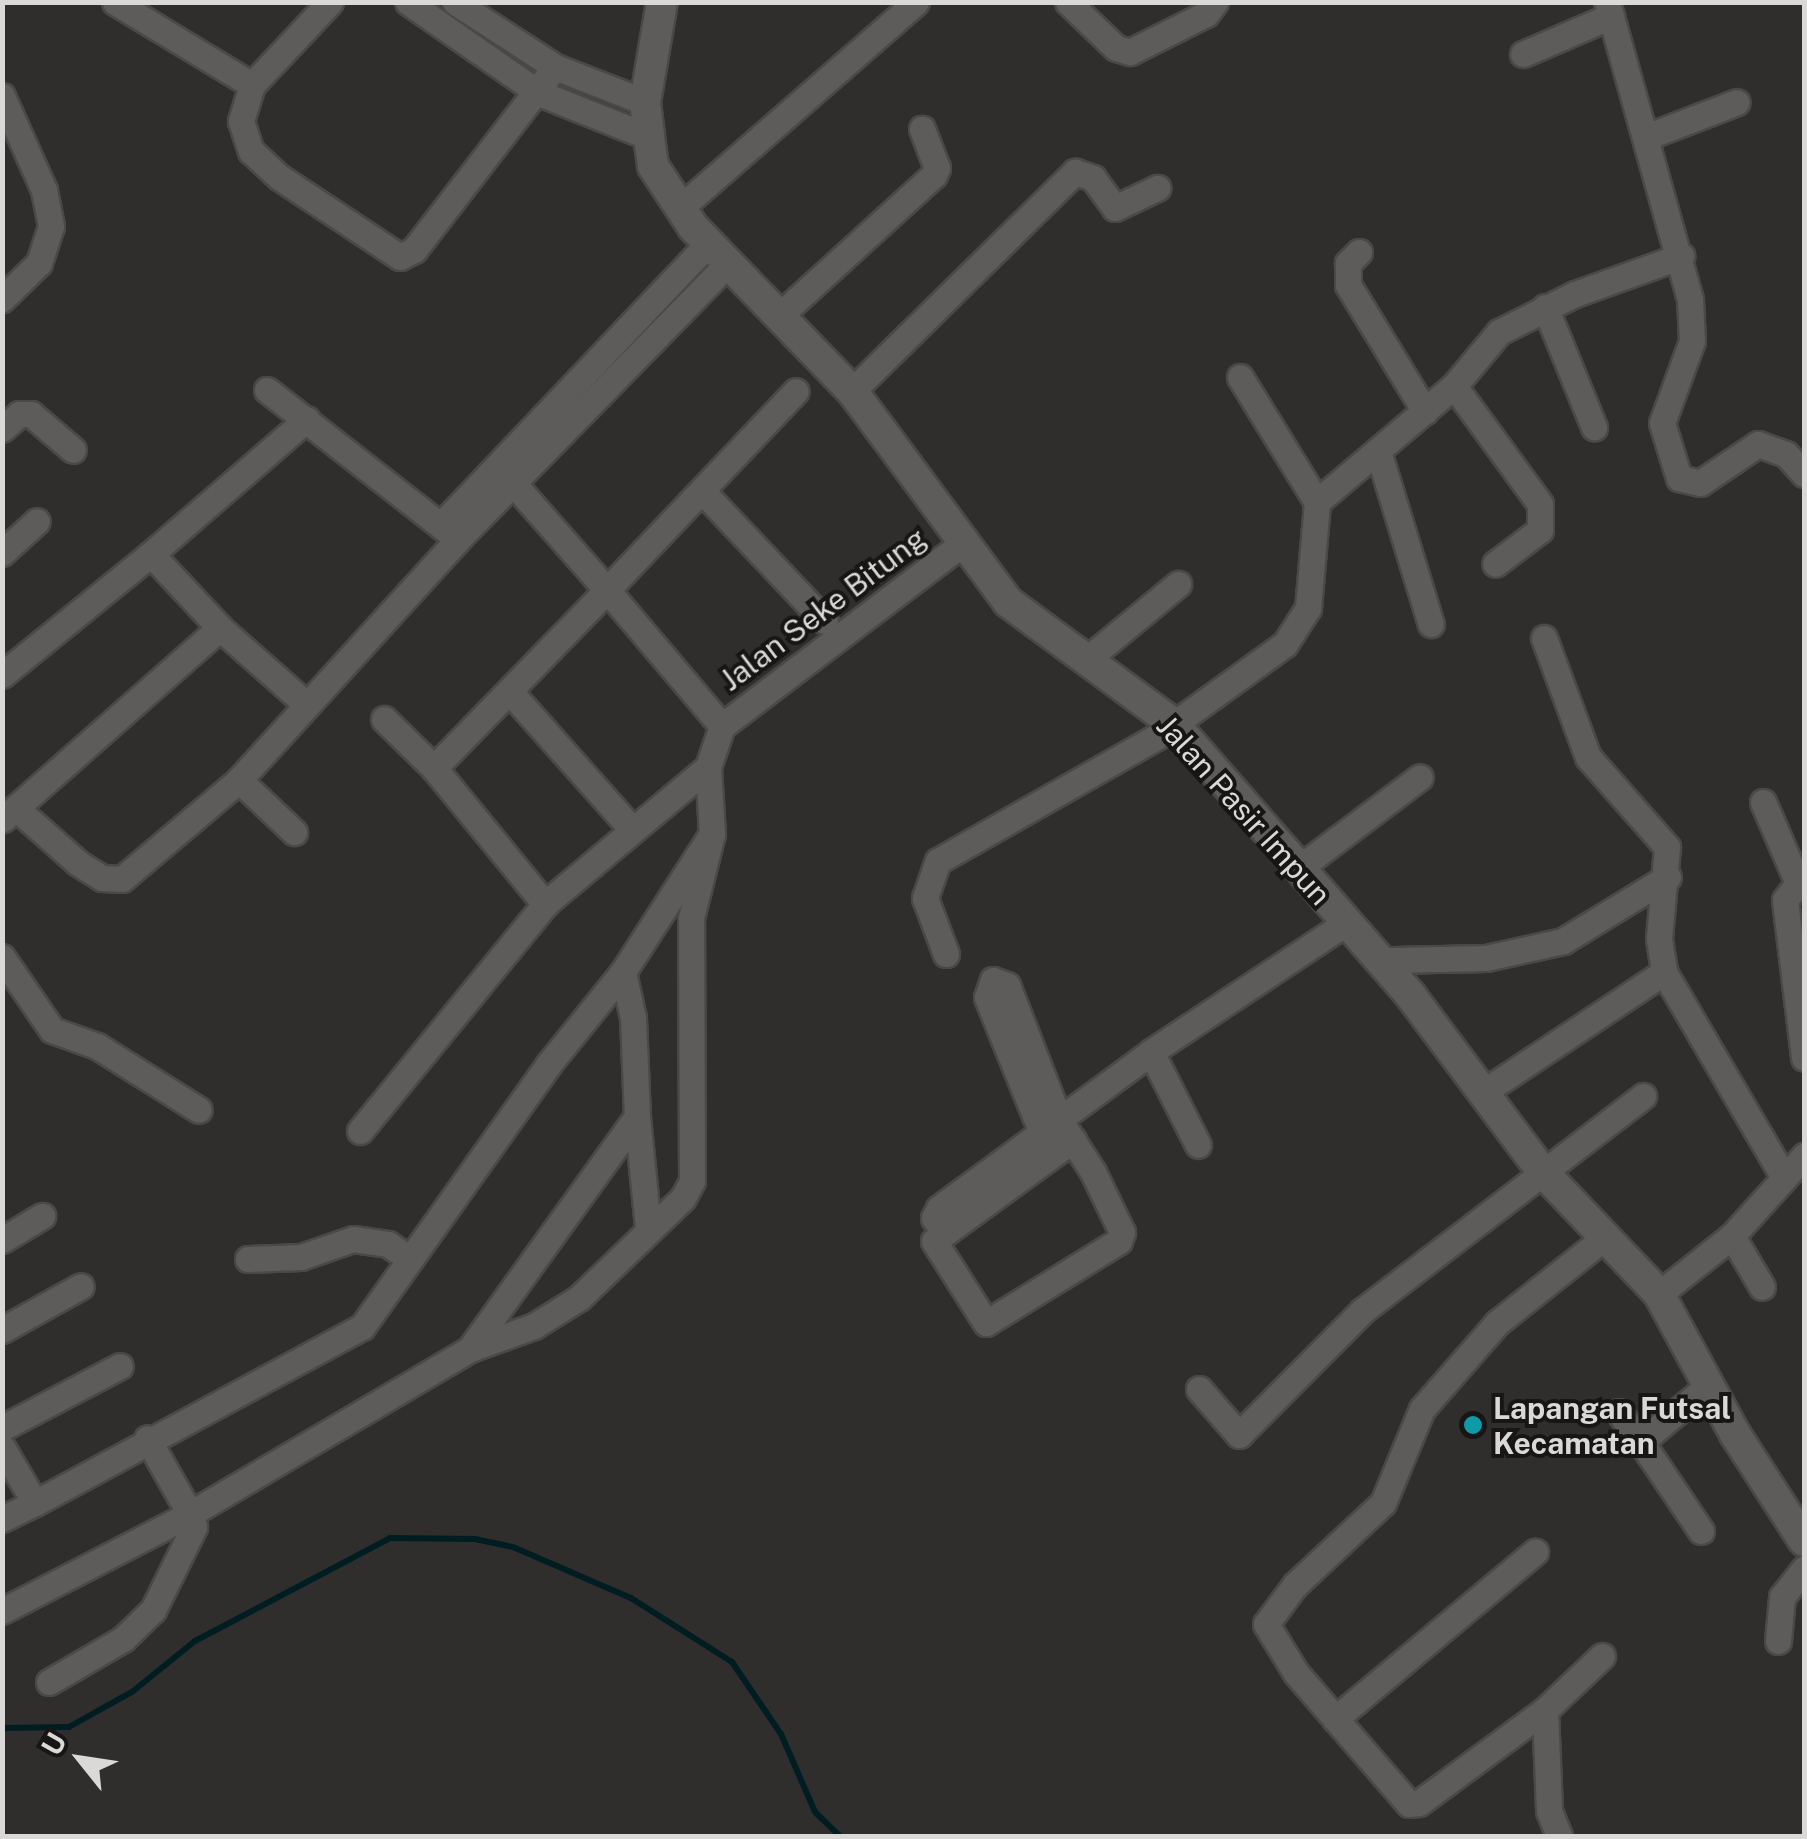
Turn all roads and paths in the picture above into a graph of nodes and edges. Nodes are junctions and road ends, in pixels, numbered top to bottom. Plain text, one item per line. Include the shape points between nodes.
1 (116, 2) edge
2 (330, 2) edge
3 (408, 2) edge
4 (455, 2) edge
5 (662, 2) edge
6 (916, 2) edge
7 (1068, 2) edge
8 (1216, 2) edge
9 (1609, 10) edge
10 (1522, 54) dead end
11 (555, 68) junction
12 (252, 85) junction
13 (539, 94) junction
14 (2, 96) edge
15 (645, 102) junction
16 (1737, 102) dead end
17 (922, 129) dead end
18 (648, 137) junction
19 (1646, 137) junction
20 (1157, 188) dead end
21 (680, 208) junction
22 (1359, 252) dead end
23 (717, 254) junction
24 (1680, 256) junction
25 (2, 298) edge
26 (651, 304) junction
27 (1545, 307) junction
28 (780, 315) junction
29 (670, 322) junction
30 (1240, 377) dead end
31 (1454, 386) junction
32 (267, 390) dead end
33 (796, 391) dead end
34 (852, 391) junction
35 (1425, 411) junction
36 (307, 419) junction
37 (1594, 427) dead end
38 (2, 428) edge
39 (73, 450) dead end
40 (1378, 452) junction
41 (1804, 474) edge
42 (507, 475) junction
43 (702, 490) junction
44 (1318, 502) junction
45 (37, 520) dead end
46 (450, 532) junction
47 (963, 543) junction
48 (2, 553) edge
49 (152, 554) junction
50 (1495, 564) dead end
51 (1178, 584) dead end
52 (607, 590) junction
53 (825, 621) dead end
54 (1432, 624) dead end
55 (220, 628) junction
56 (1544, 638) dead end
57 (1085, 661) junction
58 (2, 675) edge
59 (511, 693) junction
60 (306, 705) junction
61 (384, 720) dead end
62 (1174, 724) junction
63 (722, 726) junction
64 (708, 767) junction
65 (434, 768) junction
66 (1420, 776) dead end
67 (240, 780) junction
68 (1762, 802) dead end
69 (10, 814) edge
70 (632, 828) junction
71 (294, 832) dead end
72 (712, 834) junction
73 (1299, 868) junction
74 (1668, 876) junction
75 (544, 904) junction
76 (1346, 923) junction
77 (946, 954) dead end
78 (2, 957) edge
79 (1385, 967) junction
80 (623, 972) junction
81 (1664, 972) junction
82 (1151, 1052) junction
83 (1804, 1058) edge
84 (1482, 1093) junction
85 (1643, 1096) dead end
86 (199, 1110) dead end
87 (637, 1118) junction
88 (360, 1131) dead end
89 (1055, 1137) junction
90 (1198, 1145) dead end
91 (1804, 1156) edge
92 (1542, 1170) junction
93 (1784, 1177) junction
94 (42, 1216) dead end
95 (648, 1226) junction
96 (1732, 1236) junction
97 (1604, 1238) junction
98 (2, 1240) edge
99 (248, 1258) dead end
100 (408, 1258) junction
101 (82, 1286) dead end
102 (1762, 1286) dead end
103 (1659, 1294) junction
104 (2, 1330) edge
105 (470, 1349) junction
106 (120, 1366) dead end
107 (1708, 1385) junction
108 (1199, 1389) dead end
109 (1619, 1412) dead end
110 (2, 1428) edge
111 (147, 1438) junction
112 (1640, 1442) junction
113 (2, 1447) edge
114 (35, 1502) junction
115 (190, 1514) junction
116 (2, 1519) edge
117 (1700, 1532) dead end
118 (1804, 1541) edge
119 (1535, 1552) dead end
120 (1804, 1569) edge
121 (2, 1612) edge
122 (1778, 1640) dead end
123 (1602, 1656) dead end
124 (49, 1682) dead end
125 (1545, 1710) junction
126 (1335, 1720) junction
127 (1559, 1836) edge

1 - 12 street
2 - 12 street
3 - 13 street
4 - 11 street
5 - 15 street, Jalan Pasir Impun
6 - 21 street
7 - 8 street via 1116,48 1130,52 1206,14
9 - 10 street
9 - 19 street
11 - 13 street
11 - 15 street
12 - 13 street via 240,122 251,151 400,257 414,250
13 - 18 street
14 - 25 street via 44,190 51,226 40,264
15 - 18 street, Jalan Pasir Impun
16 - 19 street
17 - 28 street via 938,168 934,176
18 - 21 street, Jalan Pasir Impun via 653,166
19 - 24 street
20 - 34 street via 1115,208 1093,178 1075,172
21 - 23 street, Jalan Pasir Impun
22 - 35 street via 1348,263 1348,285
23 - 26 street
23 - 28 street, Jalan Pasir Impun
23 - 29 street
24 - 27 street
24 - 41 street via 1692,341 1662,423 1679,478 1700,484 1758,444 1786,454
26 - 29 street
26 - 42 street
27 - 31 street via 1498,332
27 - 37 street
28 - 34 street, Jalan Pasir Impun
29 - 42 street
30 - 44 street
31 - 35 street
31 - 50 street via 1540,504 1540,530
32 - 36 street
33 - 43 street
34 - 47 street, Jalan Pasir Impun
35 - 40 street
36 - 46 street
36 - 49 street
38 - 39 street via 19,414 31,414
40 - 44 street
40 - 54 street
42 - 46 street
42 - 52 street
43 - 52 street
43 - 53 street
44 - 62 street via 1308,608 1285,644
45 - 48 street
46 - 60 street
47 - 57 street, Jalan Pasir Impun via 1008,602
47 - 63 street, Jalan Seke Bitung
49 - 55 street
49 - 58 street
51 - 57 street
52 - 59 street
52 - 63 street
55 - 60 street
55 - 69 street
56 - 74 street via 1588,757 1667,847
57 - 62 street, Jalan Pasir Impun
59 - 65 street
59 - 70 street
60 - 67 street
61 - 65 street
62 - 73 street, Jalan Pasir Impun
62 - 77 street via 938,861 925,898
63 - 64 street
64 - 70 street
64 - 72 street
65 - 75 street
66 - 73 street
67 - 69 street via 112,880
67 - 71 street
68 - 83 street via 1798,883 1785,900
70 - 75 street
72 - 80 street
72 - 95 street via 691,918 692,1181 683,1198
73 - 76 street, Jalan Pasir Impun
74 - 79 street via 1563,941 1486,958 1392,960
74 - 81 street via 1659,938
75 - 88 street
76 - 79 street, Jalan Pasir Impun
76 - 82 street
78 - 86 street via 52,1030 97,1046
79 - 84 street, Jalan Pasir Impun
80 - 87 street via 633,1018
80 - 100 street
81 - 84 street
81 - 93 street
82 - 89 street
82 - 90 street
84 - 92 street, Jalan Pasir Impun
85 - 92 street
87 - 95 street
87 - 105 street
89 - 89 street via 987,997 993,980 1007,986
89 - 89 street via 934,1218 944,1231 934,1248 986,1323 1119,1242 1122,1226
91 - 93 street
92 - 97 street, Jalan Pasir Impun
92 - 108 street via 1362,1311 1239,1434
93 - 96 street
94 - 98 street
95 - 105 street via 580,1298 534,1326
96 - 102 street
96 - 103 street
97 - 103 street, Jalan Pasir Impun
97 - 126 street via 1497,1323 1422,1408 1383,1504 1266,1616 1296,1673
99 - 100 street via 302,1257 353,1239 388,1244
100 - 111 street via 354,1332
101 - 104 street
103 - 107 street, Jalan Pasir Impun
105 - 115 street
106 - 110 street
107 - 112 street
107 - 118 street, Jalan Pasir Impun
109 - 112 street
111 - 114 street
111 - 115 street
112 - 117 street
113 - 114 street
114 - 116 street
115 - 121 street
115 - 124 street via 194,1527 153,1610 123,1639
119 - 126 street
120 - 122 street via 1782,1597
123 - 125 street
125 - 126 street via 1419,1803 1408,1804
125 - 127 street via 1549,1811

